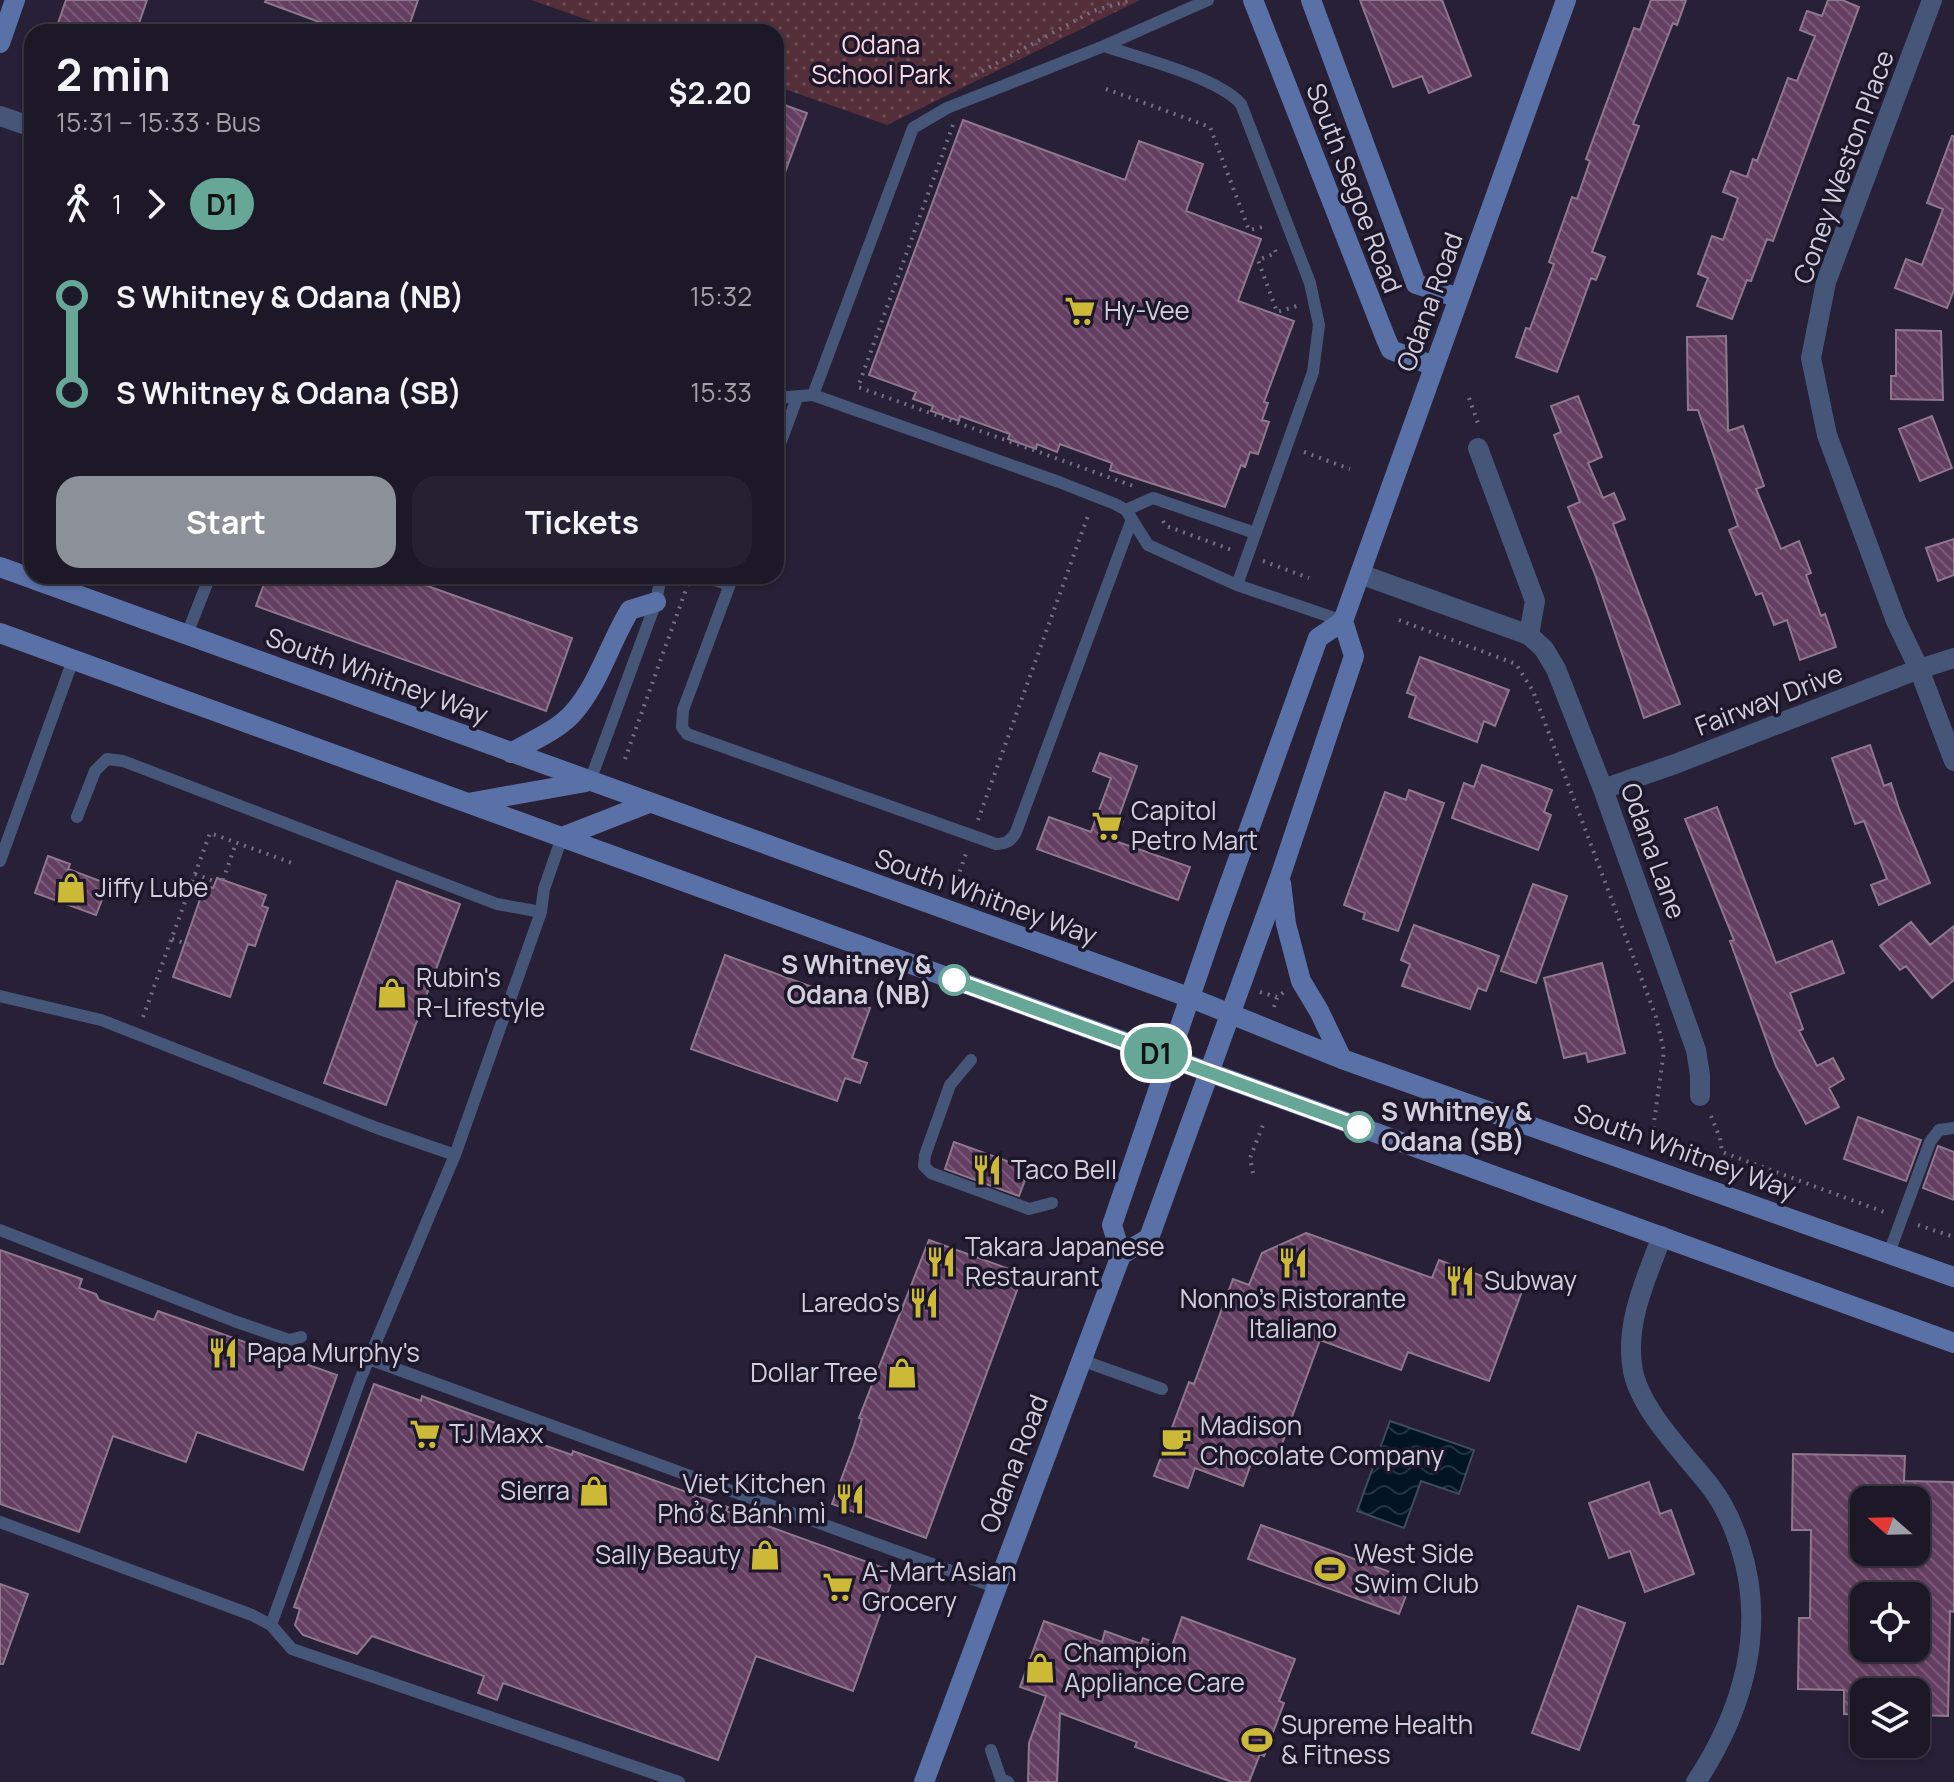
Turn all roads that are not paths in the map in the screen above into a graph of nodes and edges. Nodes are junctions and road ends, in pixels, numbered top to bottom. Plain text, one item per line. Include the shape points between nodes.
1 (15, 0) edge
2 (1208, 0) edge
3 (1253, 0) edge
4 (1311, 0) edge
5 (1566, 0) edge
6 (1932, 0) edge
7 (0, 43) edge
8 (1104, 46) junction
9 (0, 116) edge
10 (24, 124) edge
11 (1459, 298) junction
12 (1434, 366) junction
13 (813, 395) junction
14 (784, 398) edge
15 (797, 398) junction
16 (784, 433) edge
17 (1478, 448) road end
18 (1129, 514) junction
19 (1255, 533) junction
20 (0, 567) edge
21 (1360, 574) junction
22 (24, 576) edge
23 (47, 584) edge
24 (207, 584) edge
25 (659, 584) edge
26 (730, 584) edge
27 (1237, 585) junction
28 (656, 602) junction
29 (1343, 621) junction
30 (0, 633) edge
31 (187, 634) junction
32 (1529, 635) junction
33 (1954, 658) edge
34 (73, 660) junction
35 (1919, 669) junction
36 (511, 753) junction
37 (1954, 761) edge
38 (590, 781) junction
39 (1603, 789) junction
40 (467, 803) junction
41 (649, 803) junction
42 (77, 817) dead end
43 (562, 837) junction
44 (0, 861) edge
45 (1280, 877) junction
46 (541, 912) junction
47 (0, 996) edge
48 (1191, 998) junction
49 (1230, 1015) junction
50 (1169, 1058) junction
51 (1342, 1059) junction
52 (971, 1060) dead end
53 (1210, 1073) junction
54 (1700, 1096) road end
55 (1954, 1128) edge
56 (455, 1155) junction
57 (1052, 1203) dead end
58 (0, 1230) edge
59 (1662, 1236) junction
60 (1889, 1253) junction
61 (1121, 1255) junction
62 (1954, 1277) edge
63 (301, 1337) dead end
64 (1954, 1343) edge
65 (369, 1359) junction
66 (1081, 1360) junction
67 (1162, 1389) dead end
68 (0, 1522) edge
69 (995, 1587) junction
70 (271, 1625) junction
71 (991, 1750) dead end
72 (679, 1782) edge
73 (924, 1782) edge
74 (1008, 1782) edge
75 (1696, 1782) edge

1 - 7 main road
2 - 8 lane
3 - 12 main road, South Segoe Road via 1391,350
4 - 11 main road, South Segoe Road via 1416,284
5 - 11 main road, Odana Road
6 - 35 street, Coney Weston Place via 1826,282 1811,358 1827,435
8 - 13 lane via 947,108 913,128
8 - 19 lane via 1207,82 1241,104 1315,300 1318,343 1313,372
9 - 10 street
11 - 12 main road, Odana Road
12 - 21 main road, Odana Road
13 - 15 lane
13 - 18 lane via 1059,482
14 - 15 lane
15 - 16 lane
17 - 32 street via 1535,601
18 - 19 lane via 1153,498
18 - 26 lane via 1016,832 1004,844 687,734 683,710
18 - 27 lane via 1148,545
19 - 27 lane
20 - 22 main road, South Whitney Way
21 - 29 main road, Odana Road
21 - 32 street
23 - 31 main road, South Whitney Way
24 - 31 lane
25 - 28 lane
27 - 29 lane
28 - 36 main road via 630,610 572,714
28 - 38 lane
29 - 45 main road via 1354,656
29 - 48 main road, Odana Road via 1318,638
30 - 34 main road
31 - 36 main road, South Whitney Way
32 - 39 street, Odana Lane via 1556,669
33 - 35 street, Fairway Drive
34 - 40 main road
34 - 44 lane
35 - 37 street, Coney Weston Place
35 - 39 street, Fairway Drive
36 - 38 main road, South Whitney Way
38 - 40 main road
38 - 41 main road, South Whitney Way
39 - 54 street, Odana Lane via 1696,1050
40 - 43 main road
41 - 43 main road
41 - 48 main road, South Whitney Way
42 - 46 lane via 95,771 107,759 123,761 497,904
43 - 46 lane
43 - 50 main road
45 - 49 main road
45 - 51 main road via 1301,981
46 - 56 lane
47 - 56 lane via 101,1020
48 - 49 main road, South Whitney Way
48 - 50 main road, Odana Road
49 - 51 main road, South Whitney Way
49 - 53 main road
50 - 53 main road
50 - 61 main road, Odana Road via 1112,1225
51 - 60 main road, South Whitney Way
52 - 57 lane via 950,1085 924,1166 1029,1209
53 - 59 main road
53 - 61 main road via 1149,1238
55 - 60 lane via 1934,1136
56 - 65 lane
58 - 63 lane via 234,1321 289,1340
59 - 64 main road
59 - 75 street via 1634,1312 1634,1375 1646,1403 1724,1506 1745,1561 1751,1598 1750,1652 1739,1698
60 - 62 main road, South Whitney Way
61 - 66 main road, Odana Road
65 - 69 lane
65 - 70 lane
66 - 67 lane
66 - 69 main road, Odana Road
68 - 70 lane
69 - 73 main road, Odana Road
70 - 72 lane via 292,1649
71 - 74 lane via 1001,1779

